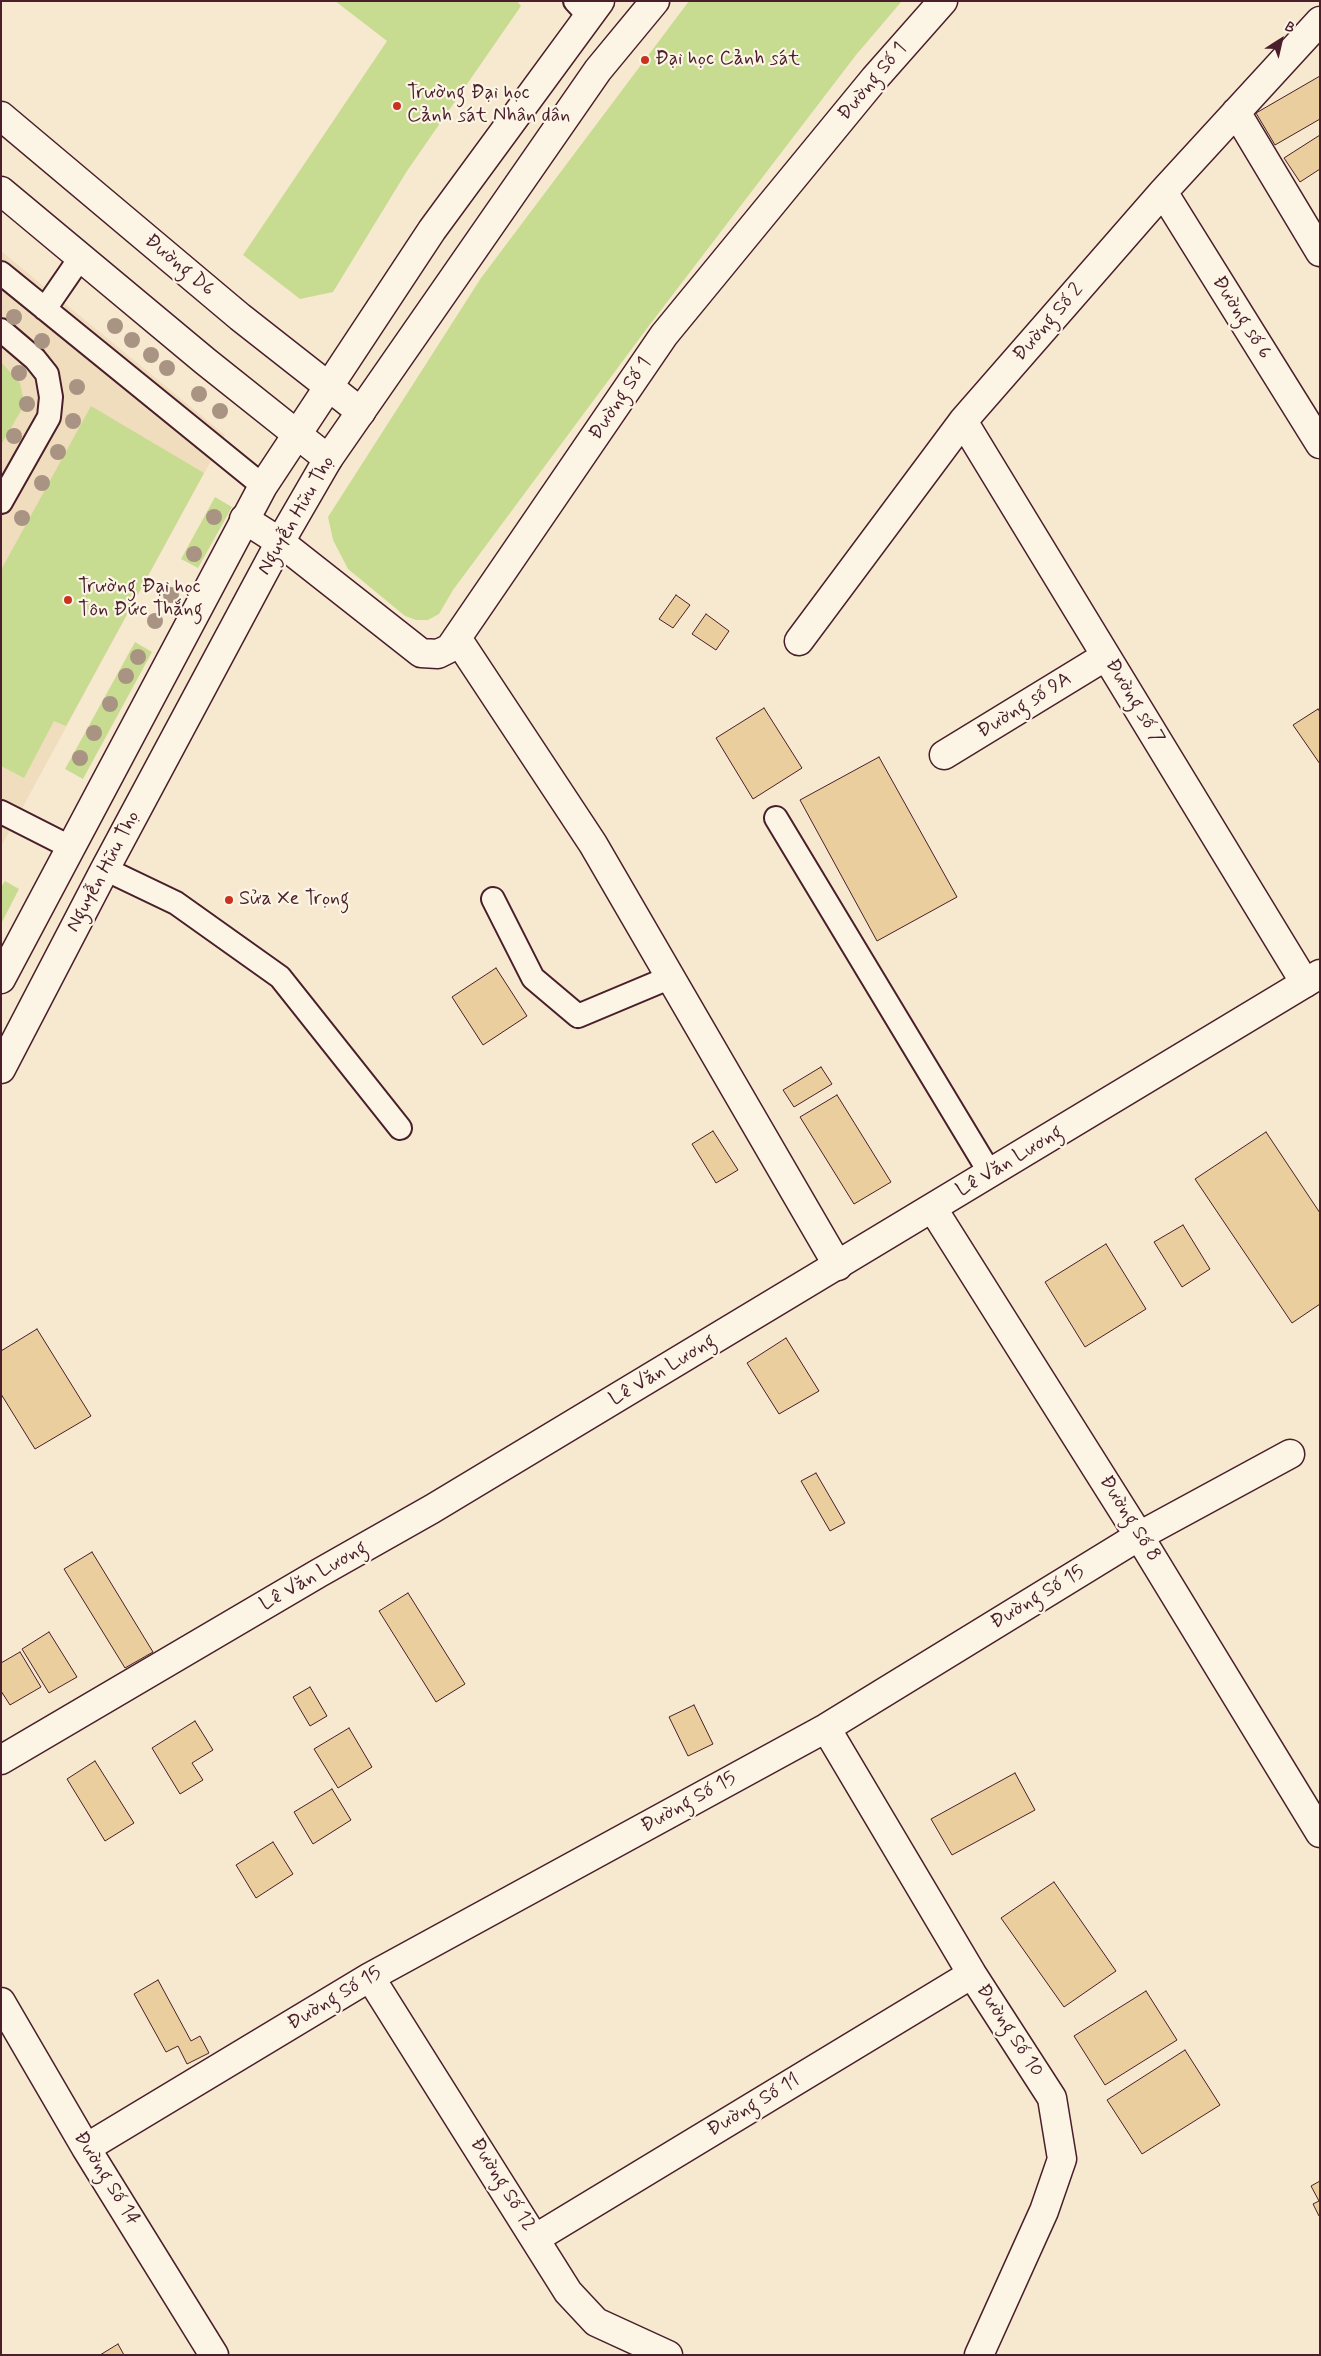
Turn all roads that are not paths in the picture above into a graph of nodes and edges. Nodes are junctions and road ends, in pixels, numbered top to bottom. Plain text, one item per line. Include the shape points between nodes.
1 (655, 1) edge
2 (943, 1) edge
3 (588, 6) edge
4 (1320, 21) edge
5 (1236, 112) junction
6 (1, 116) edge
7 (1, 191) edge
8 (1163, 192) junction
9 (1320, 252) edge
10 (80, 258) junction
11 (1, 273) edge
12 (45, 309) junction
13 (1, 330) edge
14 (328, 386) junction
15 (361, 412) junction
16 (963, 422) junction
17 (296, 434) junction
18 (1320, 444) edge
19 (328, 459) junction
20 (263, 486) junction
21 (4, 493) edge
22 (244, 519) junction
23 (280, 542) junction
24 (457, 638) junction
25 (799, 641) dead end
26 (1106, 656) junction
27 (944, 755) dead end
28 (1, 812) edge
29 (776, 818) dead end
30 (70, 847) junction
31 (105, 869) junction
32 (493, 899) dead end
33 (671, 978) junction
34 (1312, 978) edge
35 (1, 979) edge
36 (1, 1069) edge
37 (400, 1128) dead end
38 (990, 1173) junction
39 (933, 1209) junction
40 (838, 1266) junction
41 (1290, 1454) dead end
42 (1140, 1536) junction
43 (826, 1728) junction
44 (1, 1760) edge
45 (1320, 1833) edge
46 (972, 1974) junction
47 (370, 1977) junction
48 (1, 2002) edge
49 (86, 2148) junction
50 (536, 2238) junction
51 (214, 2355) edge
52 (668, 2355) edge
53 (979, 2355) edge

1 - 15 street, Nguyễn Hữu Thọ via 598,70
2 - 24 street, Đường Số 1 via 874,78 664,335
3 - 14 street, Nguyễn Hữu Thọ
4 - 5 street, Đường Số 2
5 - 8 street, Đường Số 2
5 - 9 street
6 - 14 street, Đường D6 via 240,317
7 - 10 street
8 - 16 street, Đường Số 2
8 - 18 street, Đường số 6
10 - 12 lane
10 - 17 street
11 - 12 lane
12 - 20 lane
13 - 21 lane via 35,358 47,374 51,397 49,417
14 - 15 street, Đường D6
14 - 17 street, Nguyễn Hữu Thọ
15 - 19 street, Nguyễn Hữu Thọ
16 - 25 street, Đường Số 2
16 - 26 street, Đường số 7
17 - 19 street
17 - 20 street, Nguyễn Hữu Thọ
19 - 23 street, Nguyễn Hữu Thọ
20 - 22 street, Nguyễn Hữu Thọ
22 - 23 street
22 - 30 street, Nguyễn Hữu Thọ
23 - 24 street, Đường Số 1 via 421,653 438,654 450,648
23 - 31 street, Nguyễn Hữu Thọ
24 - 33 street via 593,844
26 - 27 street, Đường số 9A
26 - 34 street, Đường số 7
28 - 30 lane
29 - 38 lane
30 - 35 street, Nguyễn Hữu Thọ
31 - 36 street, Nguyễn Hữu Thọ
31 - 37 lane via 176,903 280,977
32 - 33 lane via 533,978 578,1016
33 - 40 street
34 - 38 street, Lê Văn Lương
38 - 39 street, Lê Văn Lương
39 - 40 street, Lê Văn Lương
39 - 42 street, Đường Số 8
40 - 44 street, Lê Văn Lương via 432,1509
41 - 42 street, Đường Số 15
42 - 43 street, Đường Số 15
42 - 45 street, Đường Số 8
43 - 46 street, Đường Số 10
43 - 47 street, Đường Số 15
46 - 50 street, Đường Số 11
46 - 53 street, Đường Số 10 via 1052,2098 1062,2159 1044,2211
47 - 49 street, Đường Số 15
47 - 50 street, Đường Số 12
48 - 49 street, Đường Số 14
49 - 51 street, Đường Số 14
50 - 52 street, Đường Số 12 via 568,2292 596,2322

